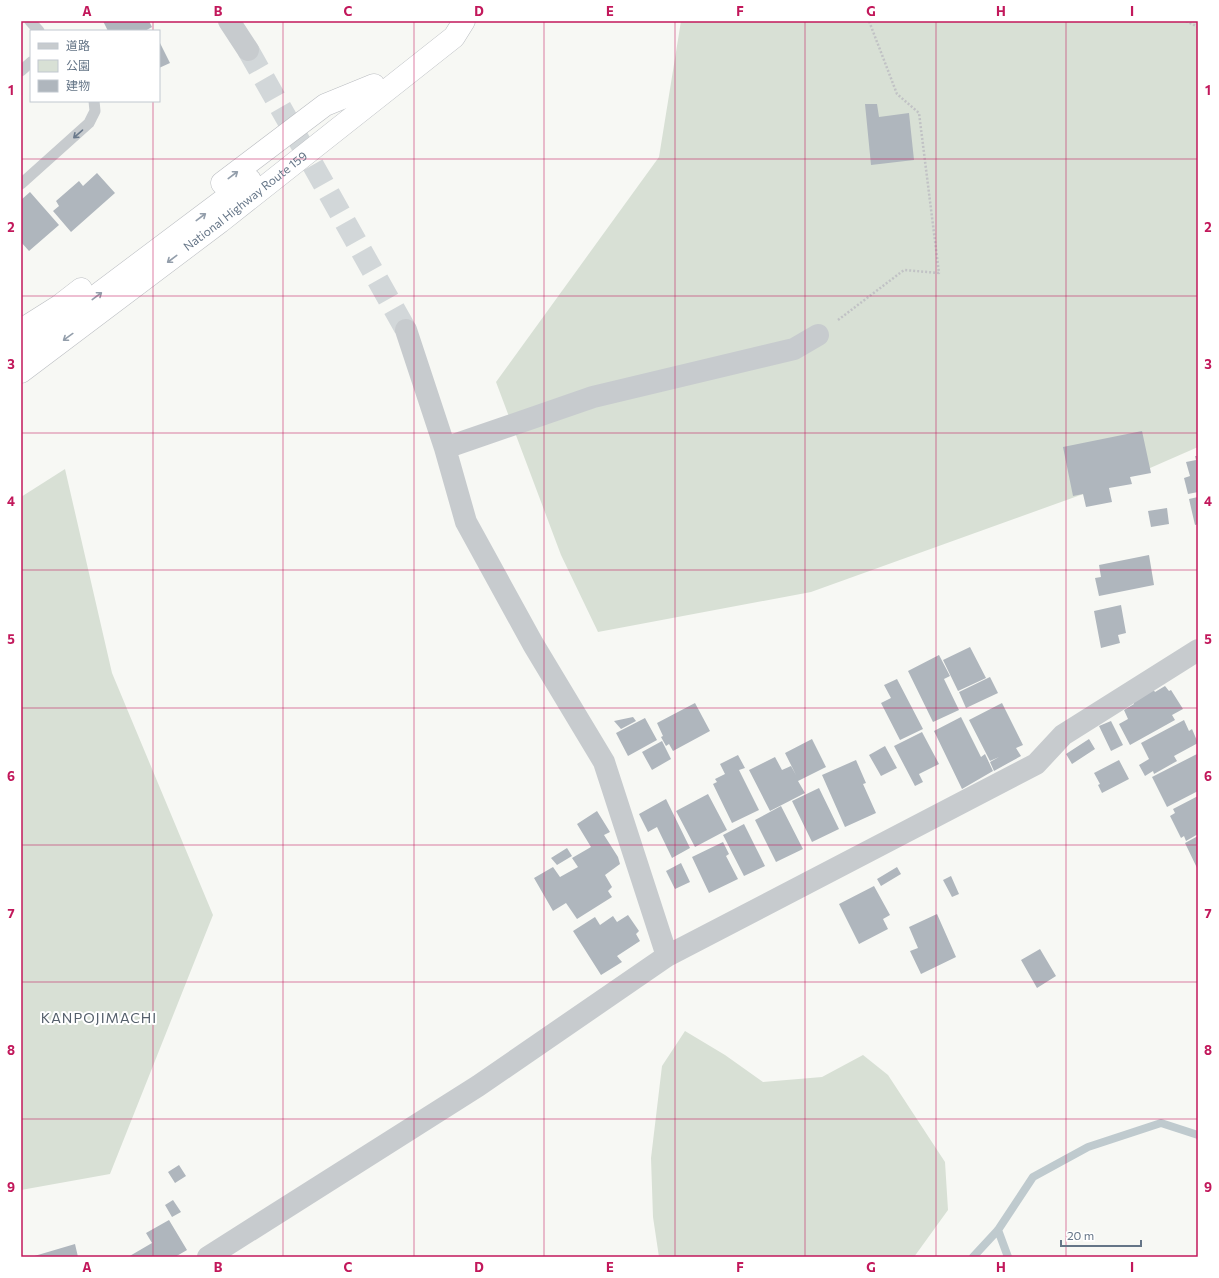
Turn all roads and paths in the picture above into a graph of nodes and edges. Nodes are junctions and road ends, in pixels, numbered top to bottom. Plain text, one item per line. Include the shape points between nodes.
1 (30, 21) edge
2 (229, 21) edge
3 (868, 21) edge
4 (1186, 21) edge
5 (463, 22) edge
6 (1198, 26) edge
7 (38, 30) edge
8 (248, 50) tunnel mouth
9 (30, 63) edge
10 (21, 71) edge
11 (374, 85) junction
12 (94, 102) edge
13 (21, 184) edge
14 (21, 330) edge
15 (406, 330) tunnel mouth
16 (818, 335) joint
17 (21, 352) edge
18 (21, 372) edge
19 (445, 448) junction
20 (1198, 650) edge
21 (667, 956) junction
22 (208, 1257) edge

1 - 7 lane
2 - 8 street
3 - 16 path via 897,94 919,113 939,273 904,270
4 - 6 path
5 - 11 highway, National Highway Route 159 via 444,29
5 -> 18 highway, National Highway Route 159 via 454,36 226,217
9 - 10 lane
14 -> 11 highway via 59,306 325,105
17 -> 11 highway, National Highway Route 159
12 -> 13 lane via 95,111 89,123
15 - 19 street
16 - 19 street via 794,349 592,397
19 - 21 street via 466,522 533,644 604,762
20 - 21 street via 1063,735 1036,764
21 - 22 street via 478,1086

